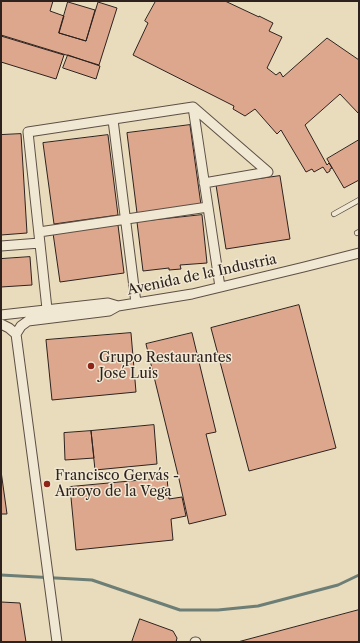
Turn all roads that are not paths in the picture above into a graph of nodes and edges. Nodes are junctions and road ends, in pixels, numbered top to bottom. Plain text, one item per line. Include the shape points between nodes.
1 (193, 107) junction
2 (112, 120) junction
3 (204, 183) junction
4 (359, 200) edge
5 (208, 207) junction
6 (334, 214) dead end
7 (125, 220) junction
8 (39, 232) junction
9 (40, 243) junction
10 (1, 246) edge
11 (359, 253) edge
12 (220, 287) junction
13 (136, 303) junction
14 (118, 306) junction
15 (48, 309) junction
16 (1, 315) edge
17 (1, 324) edge
18 (16, 334) junction
19 (57, 642) edge

1 - 2 street
1 - 3 street
1 - 3 street via 268,172
2 - 7 street
2 - 8 street via 28,132
3 - 5 street
4 - 6 lane
5 - 7 street
5 - 12 street
7 - 8 street
7 - 13 street
8 - 9 street
9 - 10 street
9 - 15 street
11 - 12 street, Avenida de la Industria
12 - 13 street, Avenida de la Industria
13 - 14 street, Avenida de la Industria
14 - 15 street, Avenida de la Industria via 108,303
14 - 18 street via 109,311 28,321
15 - 16 street, Avenida de la Industria
17 - 18 street
18 - 19 street

